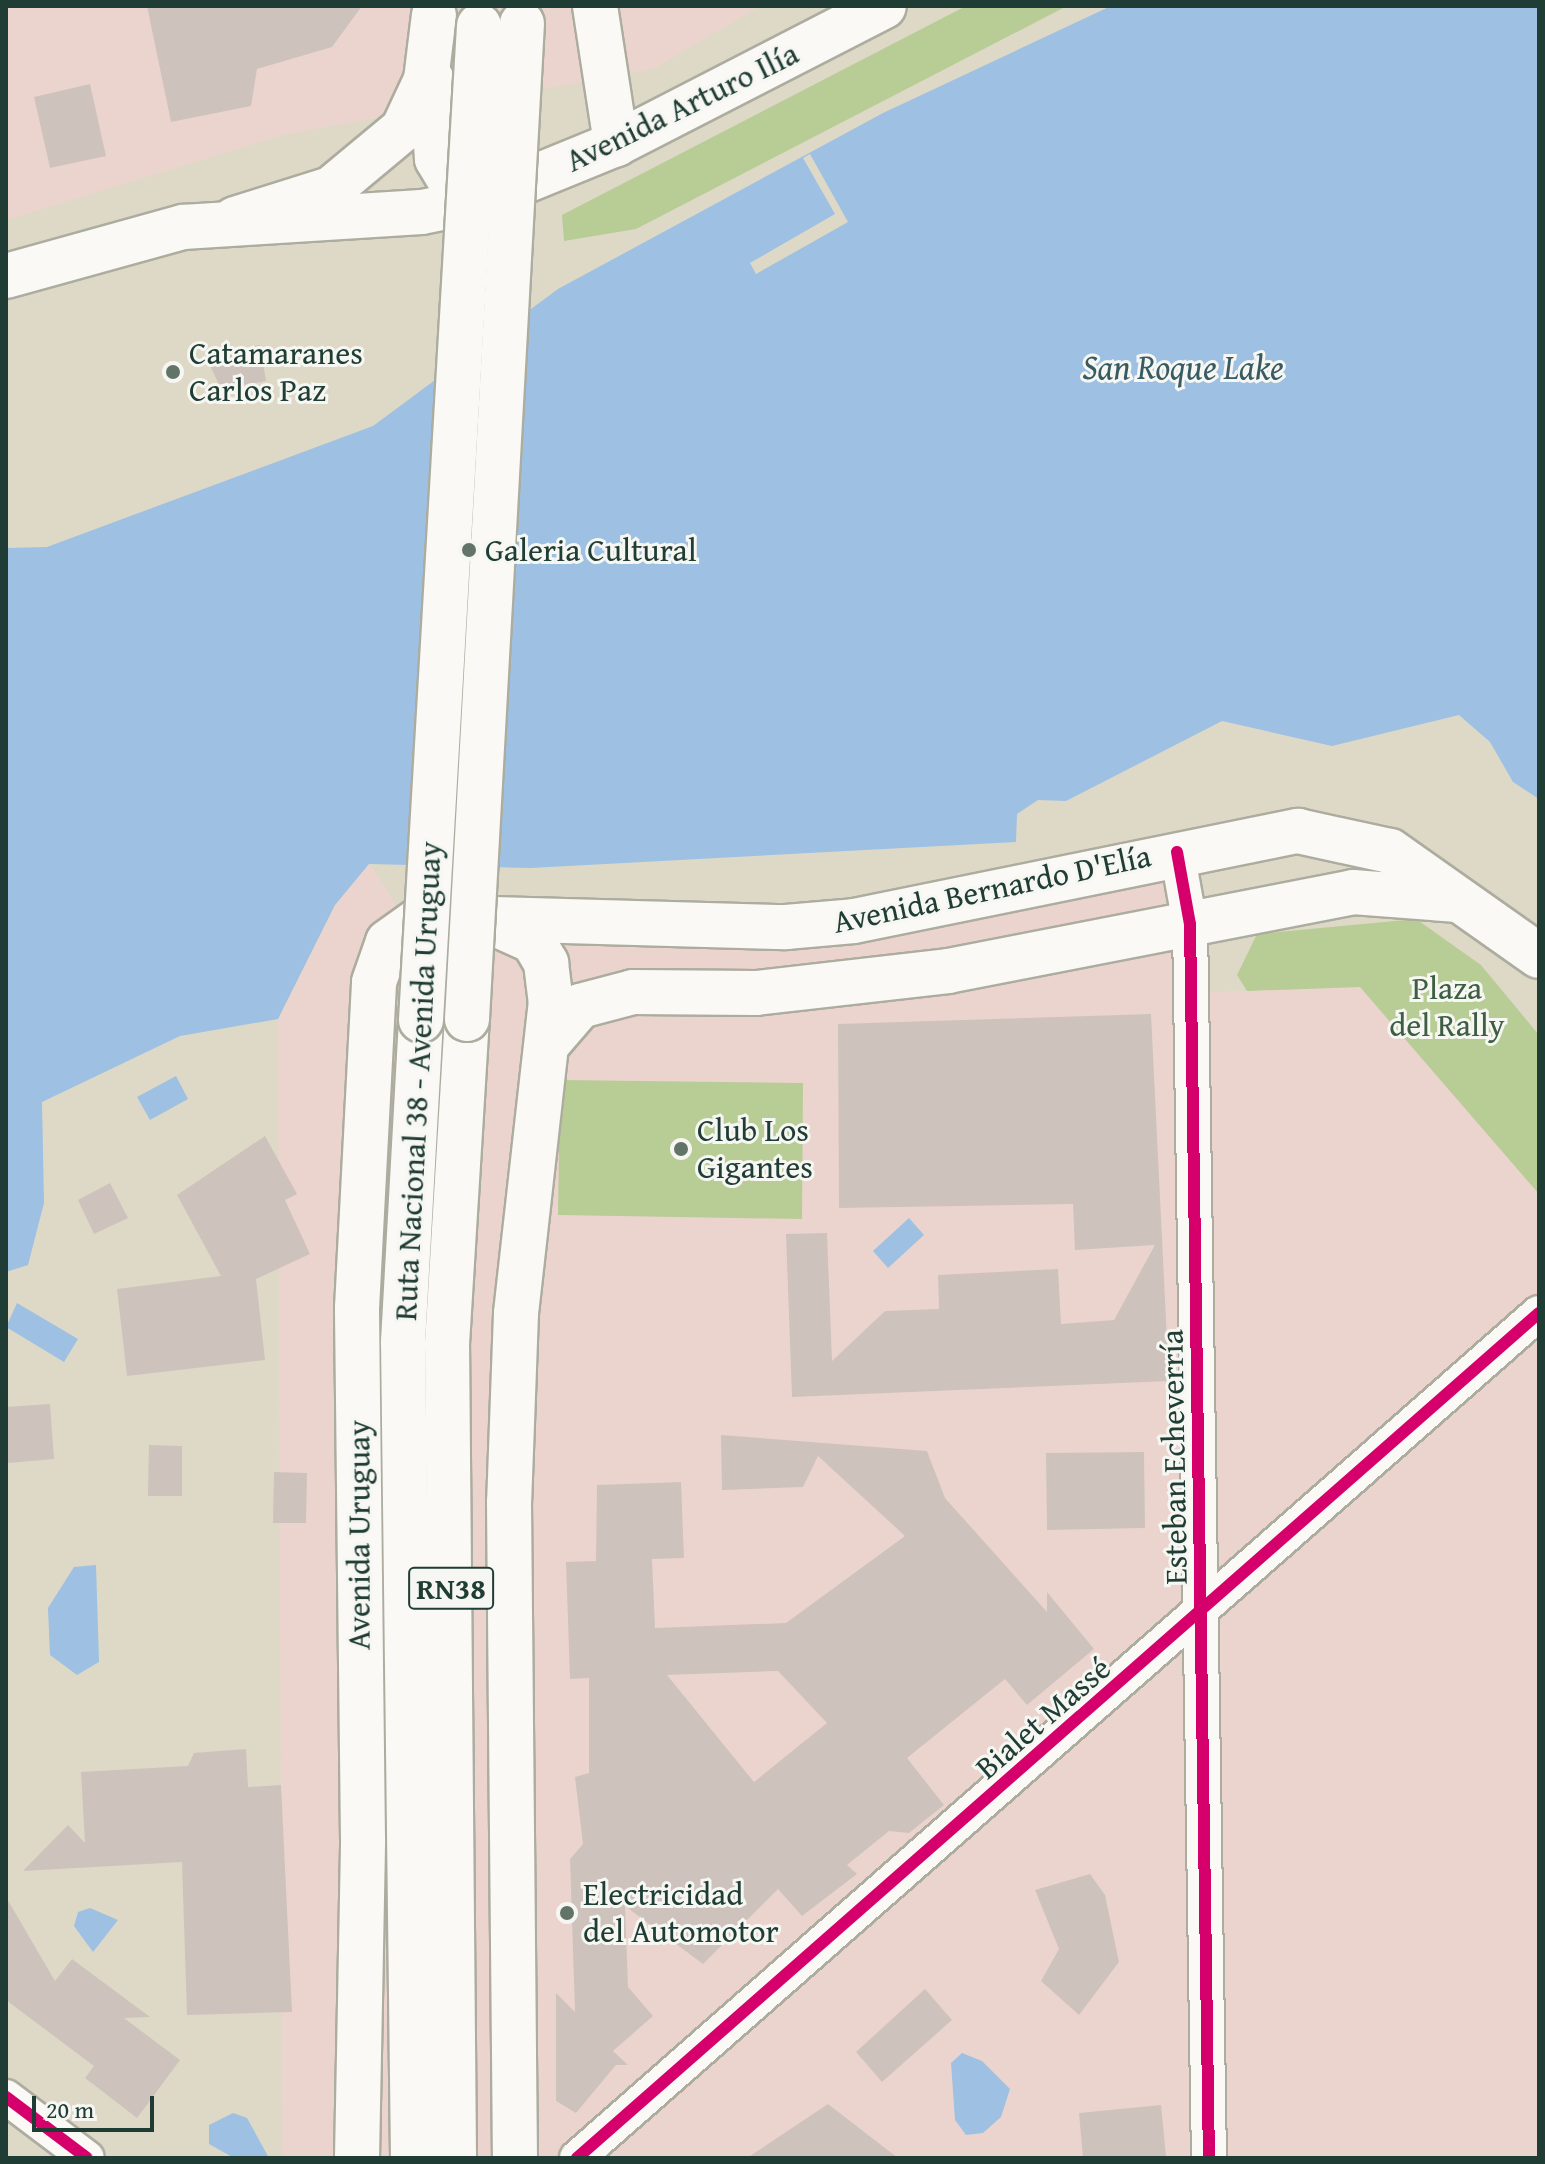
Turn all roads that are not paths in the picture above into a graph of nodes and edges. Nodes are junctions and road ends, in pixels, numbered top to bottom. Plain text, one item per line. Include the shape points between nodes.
1 (595, 6) edge
2 (884, 6) edge
3 (434, 11) edge
4 (523, 15) edge
5 (479, 16) edge
6 (616, 144) junction
7 (476, 201) junction
8 (235, 219) junction
9 (6, 276) edge
10 (1177, 852) junction
11 (1464, 901) junction
12 (480, 917) junction
13 (408, 923) joint
14 (1190, 924) junction
15 (1539, 956) edge
16 (550, 1041) junction
17 (1539, 1313) edge
18 (1203, 1613) junction
19 (6, 2097) edge
20 (413, 2097) junction
21 (87, 2158) edge
22 (357, 2158) edge
23 (400, 2158) edge
24 (413, 2158) edge
25 (454, 2158) edge
26 (515, 2158) edge
27 (577, 2158) edge
28 (1209, 2158) edge

1 - 6 main road
2 - 6 main road, Avenida Arturo Ilía
3 - 7 main road via 437,159 456,191
3 - 8 main road via 426,80 403,129 331,189
4 - 25 main road, Ruta Nacional 38 - Avenida Uruguay / RN38, bridge via 447,1344
5 - 20 main road, Ruta Nacional 38 - Avenida Uruguay / RN38, bridge via 403,1342
6 - 7 main road, Avenida Arturo Ilía
7 - 8 main road, Avenida Arturo Ilía via 422,212
8 - 9 main road via 134,238
10 - 11 main road, Avenida Bernardo D'Elía via 1275,832 1333,835 1390,851
10 - 12 main road, Avenida Bernardo D'Elía via 825,924
10 - 14 street, Esteban Echeverría
11 - 14 main road, Avenida Bernardo D'Elía via 1353,892
11 - 15 main road, Avenida Bernardo D'Elía
12 - 13 main road, Avenida Bernardo D'Elía
12 - 16 main road via 523,934 546,963
13 - 22 main road, Avenida Uruguay via 388,942 374,982 357,1308 363,1840
14 - 16 main road, Avenida Bernardo D'Elía via 1101,946 840,984 602,997 580,1006
14 - 18 street, Esteban Echeverría
16 - 26 main road via 516,1314 509,1502
17 - 18 street, Bialet Massé
18 - 27 street, Bialet Massé
18 - 28 street, Esteban Echeverría
19 - 21 street
20 - 23 main road
20 - 24 main road, Ruta Nacional 38 - Avenida Uruguay / RN38

